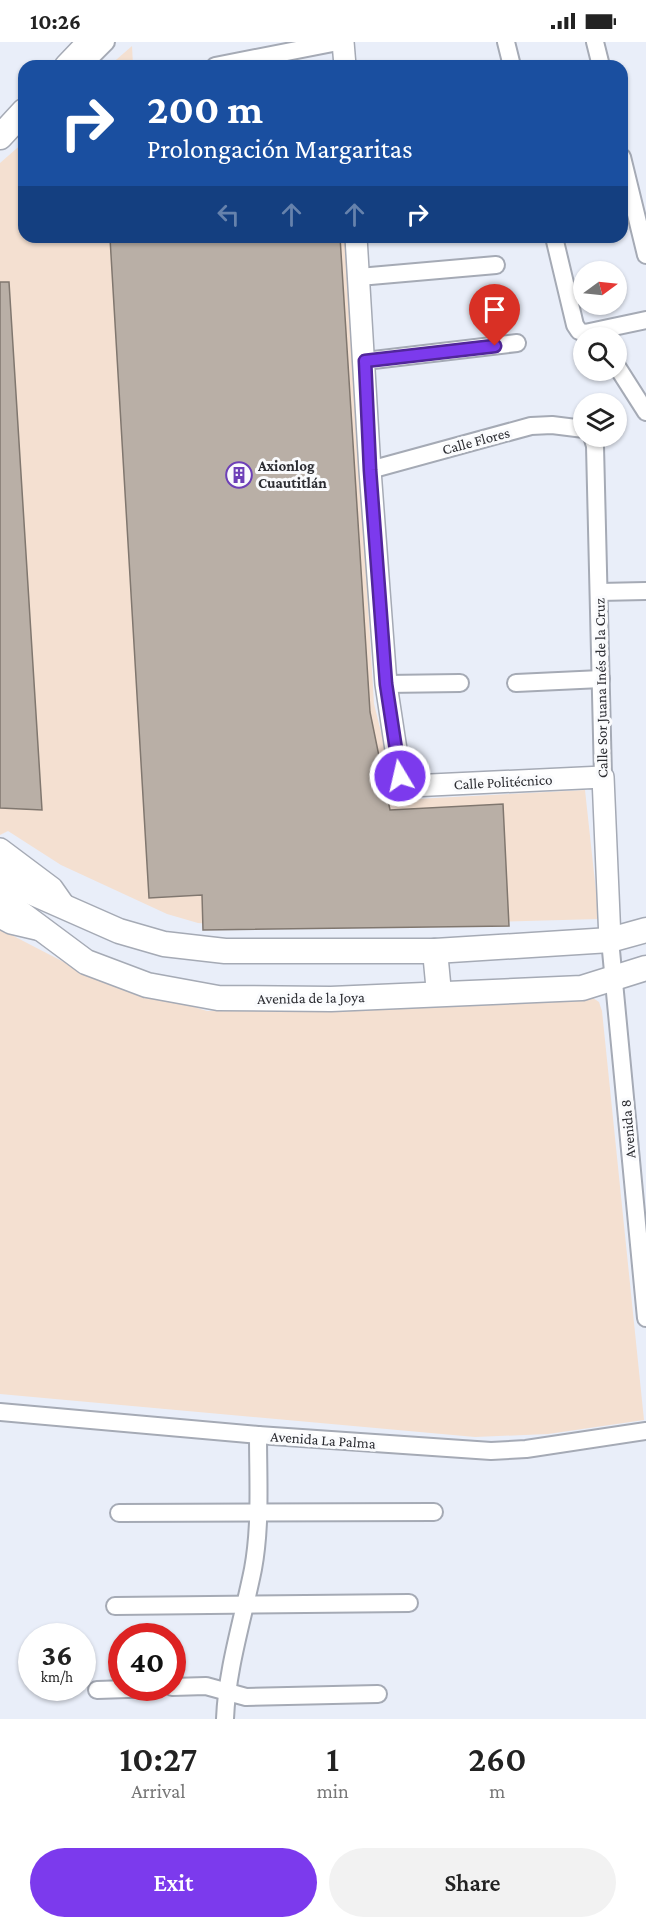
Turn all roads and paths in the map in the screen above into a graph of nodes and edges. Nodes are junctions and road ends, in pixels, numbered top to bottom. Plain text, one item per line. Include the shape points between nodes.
1 (90, 42) edge
2 (106, 42) edge
3 (338, 42) edge
4 (343, 42) edge
5 (506, 42) edge
6 (595, 42) edge
7 (73, 60) edge
8 (89, 60) edge
9 (246, 60) edge
10 (344, 60) edge
11 (510, 60) edge
12 (600, 60) edge
13 (18, 117) edge
14 (0, 136) edge
15 (628, 182) edge
16 (356, 243) edge
17 (555, 243) edge
18 (646, 255) edge
19 (496, 265) dead end
20 (359, 277) junction
21 (646, 320) edge
22 (579, 327) edge
23 (616, 327) edge
24 (517, 343) dead end
25 (365, 361) junction
26 (626, 381) edge
27 (646, 412) edge
28 (573, 428) edge
29 (595, 447) edge
30 (370, 470) junction
31 (646, 591) edge
32 (599, 592) junction
33 (601, 679) junction
34 (460, 683) dead end
35 (516, 683) dead end
36 (386, 684) junction
37 (603, 777) junction
38 (0, 849) edge
39 (0, 872) edge
40 (0, 898) edge
41 (66, 908) junction
42 (0, 917) edge
43 (41, 930) junction
44 (646, 930) edge
45 (610, 940) junction
46 (435, 951) junction
47 (646, 968) edge
48 (614, 979) junction
49 (440, 993) junction
50 (646, 1318) edge
51 (0, 1412) edge
52 (646, 1431) edge
53 (258, 1435) junction
54 (434, 1512) dead end
55 (257, 1513) junction
56 (119, 1514) dead end
57 (409, 1603) dead end
58 (245, 1604) junction
59 (114, 1606) dead end
60 (186, 1687) edge
61 (97, 1690) dead end
62 (108, 1690) edge
63 (226, 1692) junction
64 (378, 1694) dead end
65 (225, 1719) edge

1 - 7 main road
2 - 8 street
3 - 9 street
4 - 10 street
5 - 11 street
6 - 12 street
13 - 14 main road
15 - 18 street
16 - 20 street
17 - 22 street via 575,325
19 - 20 street
20 - 25 street
21 - 23 street
24 - 25 street
25 - 30 street
26 - 27 street
28 - 30 street, Calle Flores via 531,426
29 - 32 street, Calle Sor Juana Inés de la Cruz
30 - 36 street
31 - 32 street
32 - 33 street, Calle Sor Juana Inés de la Cruz
33 - 35 street
33 - 37 street, Calle Sor Juana Inés de la Cruz
34 - 36 street
36 - 37 street, Calle Politécnico via 403,784
37 - 45 street, Calle Sor Juana Inés de la Cruz
38 - 41 street via 52,888
39 - 41 main road via 26,890
40 - 43 main road, Avenida de la Joya
41 - 46 main road via 119,931 164,944 225,951
42 - 43 street
43 - 49 main road, Avenida de la Joya via 86,962 147,985 218,998 331,999
44 - 45 main road
45 - 46 main road
45 - 48 street, Avenida 8
46 - 49 main road
47 - 48 main road, Avenida de la Joya
48 - 49 main road, Avenida de la Joya via 582,988
48 - 50 street, Avenida 8
51 - 53 street, Avenida La Palma
52 - 53 street, Avenida La Palma via 491,1451
53 - 55 street
54 - 55 street
55 - 56 street
55 - 58 street
57 - 58 street
58 - 59 street
58 - 63 street
60 - 63 street via 206,1686
61 - 62 street
63 - 64 street via 246,1697
63 - 65 street

